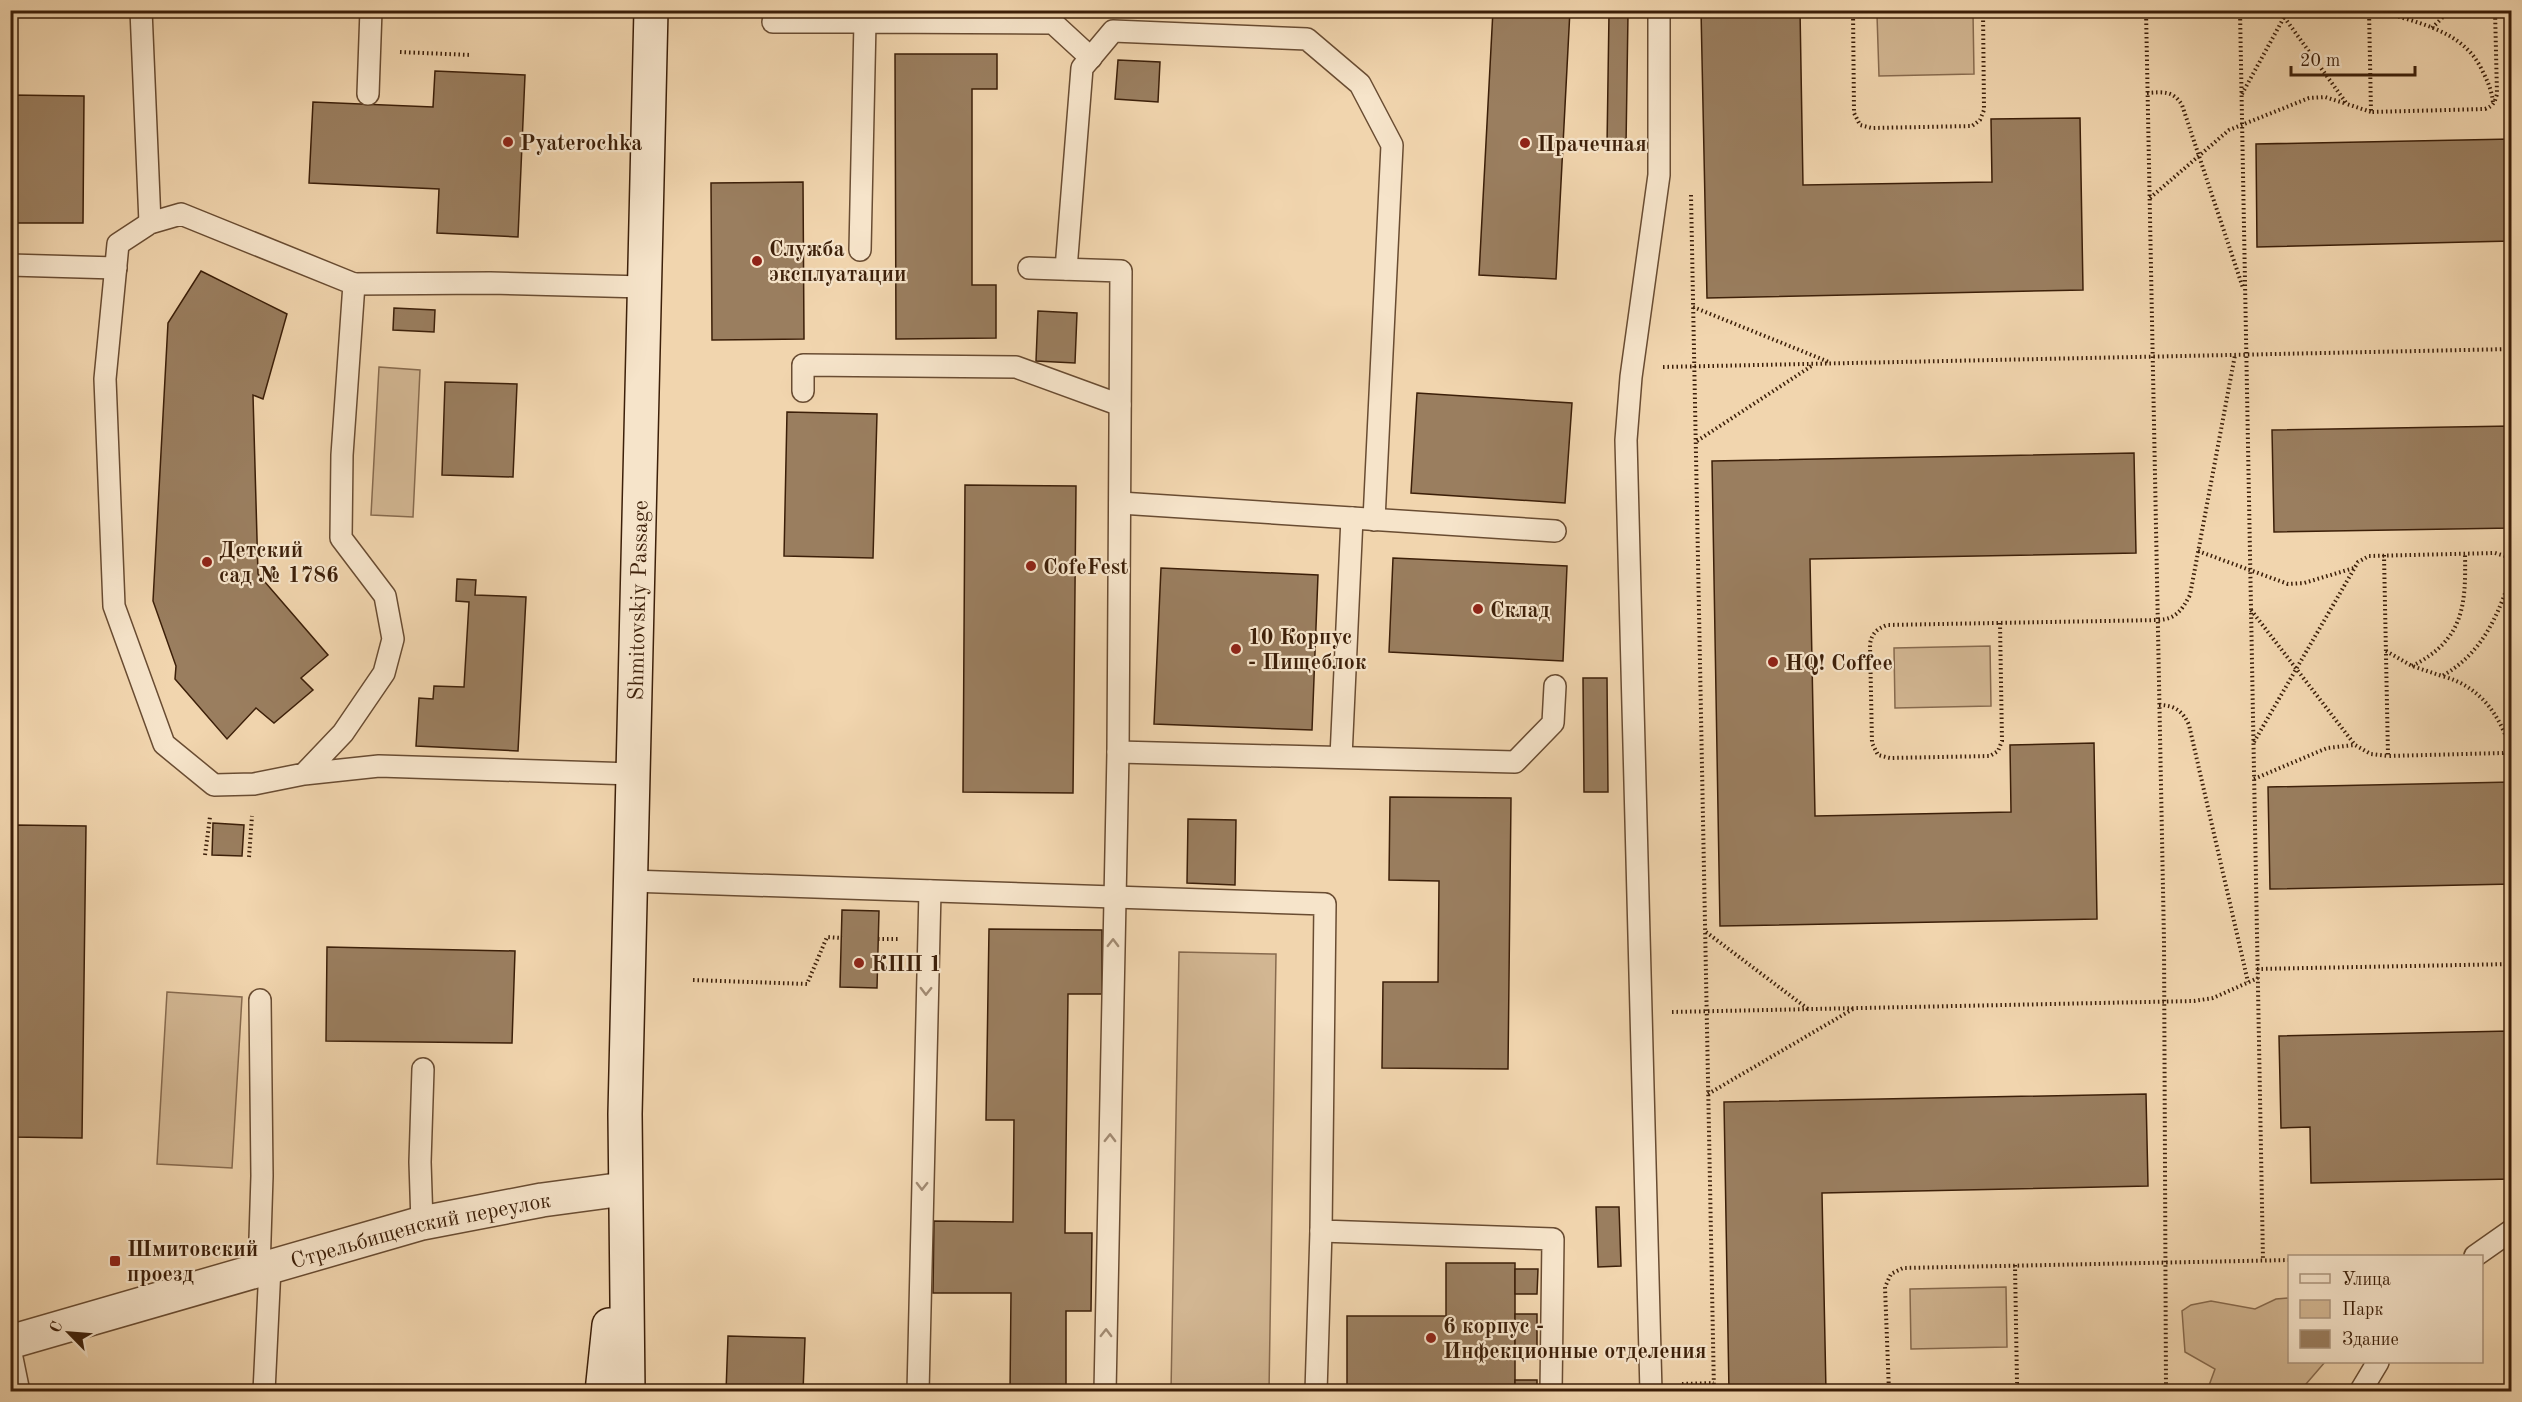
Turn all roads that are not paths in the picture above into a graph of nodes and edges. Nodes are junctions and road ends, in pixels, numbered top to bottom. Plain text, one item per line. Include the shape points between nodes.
1 (141, 10) edge
2 (371, 10) edge
3 (651, 10) edge
4 (1659, 10) edge
5 (773, 22) dead end
6 (865, 22) junction
7 (1090, 58) junction
8 (368, 94) dead end
9 (150, 223) junction
10 (860, 250) dead end
11 (10, 265) edge
12 (116, 268) junction
13 (1029, 268) dead end
14 (1066, 269) junction
15 (354, 284) junction
16 (644, 287) junction
17 (803, 391) dead end
18 (1120, 405) junction
19 (1120, 503) junction
20 (1352, 518) junction
21 (1374, 520) junction
22 (1555, 531) dead end
23 (1555, 686) dead end
24 (1118, 752) junction
25 (1341, 757) junction
26 (304, 774) junction
27 (633, 774) junction
28 (630, 881) junction
29 (930, 891) junction
30 (1113, 897) junction
31 (260, 1000) dead end
32 (423, 1069) dead end
33 (624, 1189) junction
34 (422, 1223) junction
35 (2511, 1230) edge
36 (1321, 1231) junction
37 (2478, 1255) edge
38 (265, 1268) junction
39 (10, 1342) edge
40 (10, 1348) edge
41 (2377, 1363) edge
42 (19, 1392) edge
43 (264, 1392) edge
44 (602, 1392) edge
45 (628, 1392) edge
46 (918, 1392) edge
47 (1106, 1392) edge
48 (1316, 1392) edge
49 (1551, 1392) edge
50 (1651, 1392) edge
51 (2360, 1392) edge

1 - 9 lane
2 - 8 lane
3 - 16 main road, Shmitovskiy Passage
4 - 50 lane via 1659,175 1626,440
5 - 6 lane
6 - 7 lane via 1053,23
6 - 10 lane
7 - 14 lane via 1082,68
7 - 21 lane via 1113,31 1307,39 1360,84 1392,145
9 - 12 lane via 118,244
9 - 15 lane via 181,214
11 - 12 lane
12 - 26 lane via 105,379 114,606 164,744 214,785 254,784
13 - 14 lane
14 - 18 lane via 1121,271
15 - 16 lane
15 - 26 lane via 342,455 341,538 385,597 393,639 384,673 343,733
16 - 27 main road, Shmitovskiy Passage
17 - 18 lane via 803,365 1016,367
18 - 19 lane
19 - 20 lane
19 - 24 lane
20 - 21 lane
20 - 25 lane
21 - 22 lane
23 - 25 lane via 1553,723 1515,762
24 - 25 lane
24 - 30 lane
26 - 27 lane via 379,766
27 - 28 main road, Shmitovskiy Passage
28 - 29 lane
28 - 33 main road, Shmitovskiy Passage
29 - 30 lane
29 -> 46 lane
30 - 36 lane via 1325,904
47 -> 30 lane
31 - 38 lane
32 - 34 lane
33 - 34 main road, Стрельбищенский переулок
33 - 44 main road
33 - 45 main road
34 - 38 main road, Стрельбищенский переулок
35 - 37 lane
36 - 48 lane
36 - 49 lane via 1552,1239
38 - 39 main road, Стрельбищенский переулок
38 - 43 lane
40 - 42 lane
41 - 51 lane

